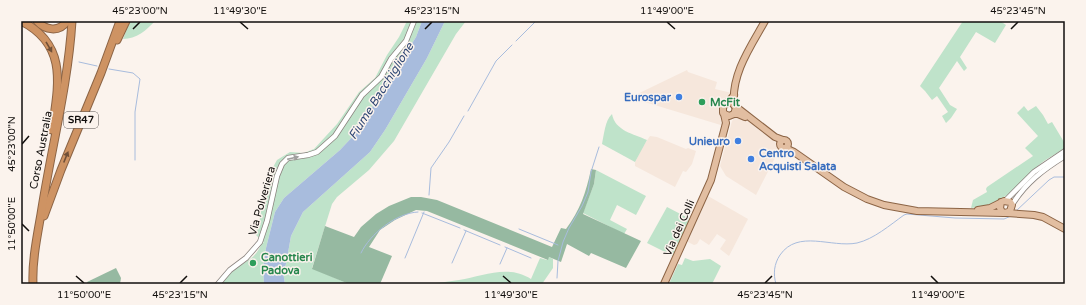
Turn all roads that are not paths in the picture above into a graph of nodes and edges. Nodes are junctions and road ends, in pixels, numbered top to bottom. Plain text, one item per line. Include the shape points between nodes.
1 (21, 21) edge
2 (36, 21) edge
3 (67, 21) edge
4 (74, 21) edge
5 (120, 21) edge
6 (126, 21) edge
7 (414, 21) edge
8 (765, 21) edge
9 (101, 73) junction
10 (733, 104) junction
11 (724, 114) junction
12 (732, 115) junction
13 (726, 123) junction
14 (784, 144) junction
15 (1065, 151) edge
16 (1065, 156) edge
17 (46, 182) junction
18 (1004, 201) junction
19 (1014, 211) junction
20 (972, 212) junction
21 (43, 220) junction
22 (1065, 229) edge
23 (33, 284) edge
24 (38, 284) edge
25 (218, 284) edge
26 (664, 284) edge

1 -> 17 highway, SR47 via 46,41 58,70 58,92
2 - 3 highway via 53,30
4 - 17 highway, Corso Australia via 69,62
4 - 21 highway via 72,65
5 - 9 highway, SR47
6 - 9 highway
25 -> 7 street, Via Polveriera via 260,242 276,176 282,164 288,158 308,156 317,152 335,136 362,96 381,77 391,59 406,42
8 - 10 main road via 741,66
21 -> 9 highway, SR47 via 63,163
10 - 11 main road via 725,104 722,107
10 - 12 main road via 736,110
10 - 14 main road
11 - 12 main road
11 - 13 main road
12 - 13 main road
12 - 14 main road via 744,116
13 - 26 main road, Via dei Colli via 711,180
14 - 20 main road via 844,187 875,202 917,211
15 - 18 street via 1034,172
16 - 19 street via 1037,175 1018,195
17 - 23 highway, Corso Australia / SR47
18 - 19 main road via 1010,202
18 - 19 main road via 1000,208
18 - 20 main road via 990,208
19 - 20 main road
19 - 22 main road via 1043,217
21 - 24 highway, SR47 via 38,255

